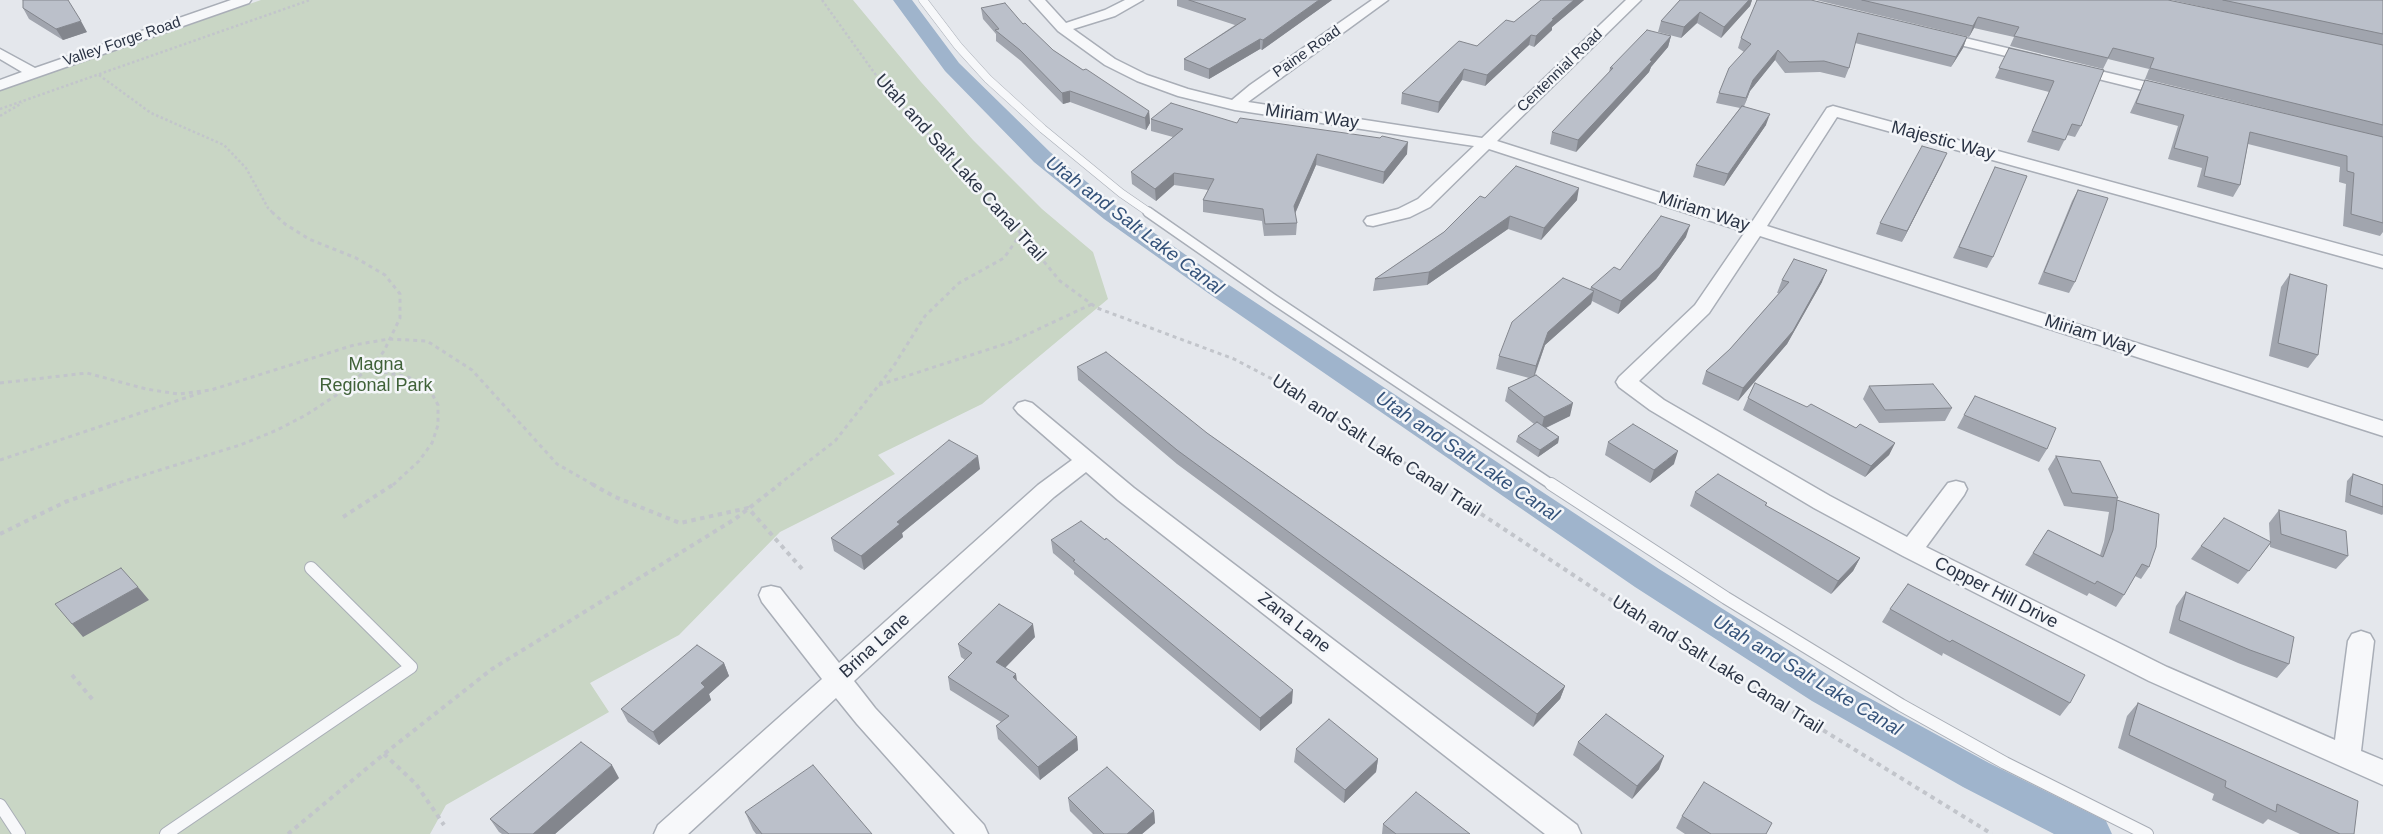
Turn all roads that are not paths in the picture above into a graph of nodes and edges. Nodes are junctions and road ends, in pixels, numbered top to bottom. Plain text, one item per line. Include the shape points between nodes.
1 (244, 0) edge
2 (923, 0) edge
3 (1037, 0) edge
4 (1136, 0) edge
5 (1381, 0) edge
6 (1634, 0) edge
7 (1063, 28) junction
8 (1917, 30) edge
9 (0, 53) edge
10 (33, 73) junction
11 (0, 84) edge
12 (2189, 96) edge
13 (1234, 105) junction
14 (1486, 143) junction
15 (1373, 221) dead end
16 (1757, 229) junction
17 (2383, 262) edge
18 (1626, 382) joint
19 (1025, 408) dead end
20 (2383, 428) edge
21 (1085, 461) junction
22 (1956, 489) dead end
23 (1911, 550) junction
24 (311, 568) dead end
25 (771, 596) dead end
26 (2361, 641) dead end
27 (837, 679) junction
28 (2347, 756) junction
29 (2383, 773) edge
30 (0, 804) edge
31 (19, 834) edge
32 (166, 834) edge
33 (668, 834) edge
34 (974, 834) edge
35 (1568, 834) edge
36 (2147, 834) edge

1 - 10 street, Valley Forge Road
2 - 36 lane via 988,79 1043,129 1122,193 1281,304 1600,517 1900,705
3 - 7 street, Miriam Way
4 - 7 street via 1110,13
5 - 13 street, Paine Road
6 - 14 street, Centennial Road
7 - 13 street, Miriam Way via 1084,46 1142,78 1182,93
8 - 12 street
9 - 10 street
10 - 11 street, Valley Forge Road
13 - 14 street, Miriam Way
14 - 15 street, Centennial Road via 1424,203
14 - 16 street, Miriam Way
16 - 17 street, Majestic Way via 1834,111
16 - 18 street, Majestic Way via 1702,309
16 - 20 street, Miriam Way
18 - 23 street, Copper Hill Drive via 1657,405
19 - 21 street, Zana Lane
21 - 27 street, Brina Lane via 1046,491
21 - 35 street, Zana Lane
22 - 23 street
23 - 28 street, Copper Hill Drive via 2158,674
24 - 32 lane via 410,667
25 - 27 street
26 - 28 street
27 - 33 street, Brina Lane
27 - 34 street via 866,716
28 - 29 street, Copper Hill Drive
30 - 31 lane

